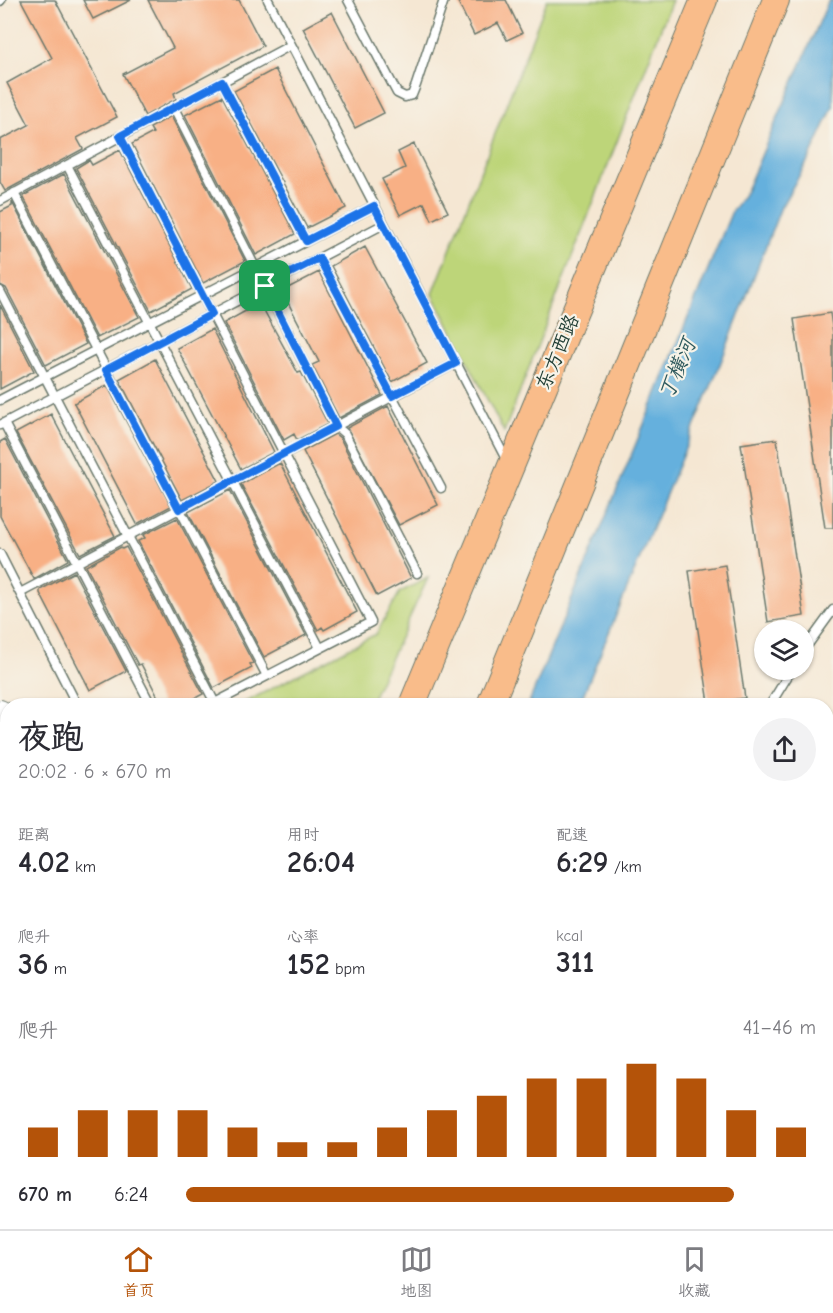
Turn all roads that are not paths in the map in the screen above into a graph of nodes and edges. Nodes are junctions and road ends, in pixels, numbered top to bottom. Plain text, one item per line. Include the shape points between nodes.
1 (268, 0) edge
2 (348, 0) edge
3 (444, 0) edge
4 (704, 0) edge
5 (776, 0) edge
6 (291, 45) junction
7 (222, 82) junction
8 (174, 108) junction
9 (120, 136) junction
10 (67, 165) junction
11 (14, 193) junction
12 (0, 201) edge
13 (374, 206) junction
14 (384, 224) junction
15 (306, 241) junction
16 (319, 258) junction
17 (255, 267) junction
18 (265, 286) junction
19 (0, 291) edge
20 (202, 295) junction
21 (212, 314) junction
22 (149, 322) junction
23 (159, 342) junction
24 (96, 350) junction
25 (456, 363) junction
26 (106, 370) junction
27 (45, 377) junction
28 (392, 396) junction
29 (55, 397) junction
30 (0, 400) edge
31 (2, 424) edge
32 (336, 426) junction
33 (284, 454) junction
34 (509, 466) junction
35 (232, 481) junction
36 (441, 488) dead end
37 (179, 509) junction
38 (128, 536) junction
39 (0, 554) edge
40 (77, 562) junction
41 (417, 573) dead end
42 (20, 593) junction
43 (833, 610) edge
44 (814, 636) edge
45 (320, 648) junction
46 (267, 676) junction
47 (785, 680) edge
48 (73, 698) edge
49 (146, 698) edge
50 (210, 698) edge
51 (225, 698) edge
52 (415, 698) edge
53 (492, 698) edge
54 (774, 698) edge

1 - 6 lane
2 - 3 lane via 397,93 405,97 412,95
4 - 34 main road, 东方西路
5 - 53 main road
6 - 7 lane
6 - 13 lane
7 - 8 lane
7 - 15 lane
8 - 9 lane
8 - 17 lane
9 - 10 lane
9 - 20 lane
10 - 11 lane
10 - 22 lane
11 - 12 lane
11 - 24 lane
13 - 14 lane
13 - 15 lane
14 - 16 lane
14 - 25 lane
15 - 17 lane
16 - 18 lane
16 - 28 lane
17 - 18 lane
17 - 20 lane
18 - 21 lane
18 - 32 lane
19 - 27 lane
20 - 21 lane
20 - 22 lane
21 - 23 lane
21 - 33 lane
22 - 23 lane
22 - 24 lane
23 - 26 lane
23 - 35 lane
24 - 26 lane
24 - 27 lane
25 - 28 lane
25 - 34 lane
26 - 29 lane
26 - 37 lane
27 - 29 lane
27 - 30 lane
28 - 32 lane
28 - 36 lane
29 - 31 lane
29 - 38 lane
31 - 40 lane
32 - 33 lane
32 - 41 lane via 345,434
33 - 35 lane
33 - 45 lane via 371,622
34 - 52 main road, 东方西路
35 - 37 lane
35 - 45 lane
37 - 38 lane
37 - 46 lane
38 - 40 lane
38 - 50 lane
39 - 42 lane
40 - 42 lane
40 - 49 lane
42 - 48 lane
43 - 44 lane
45 - 46 lane
46 - 51 lane
47 - 54 lane

